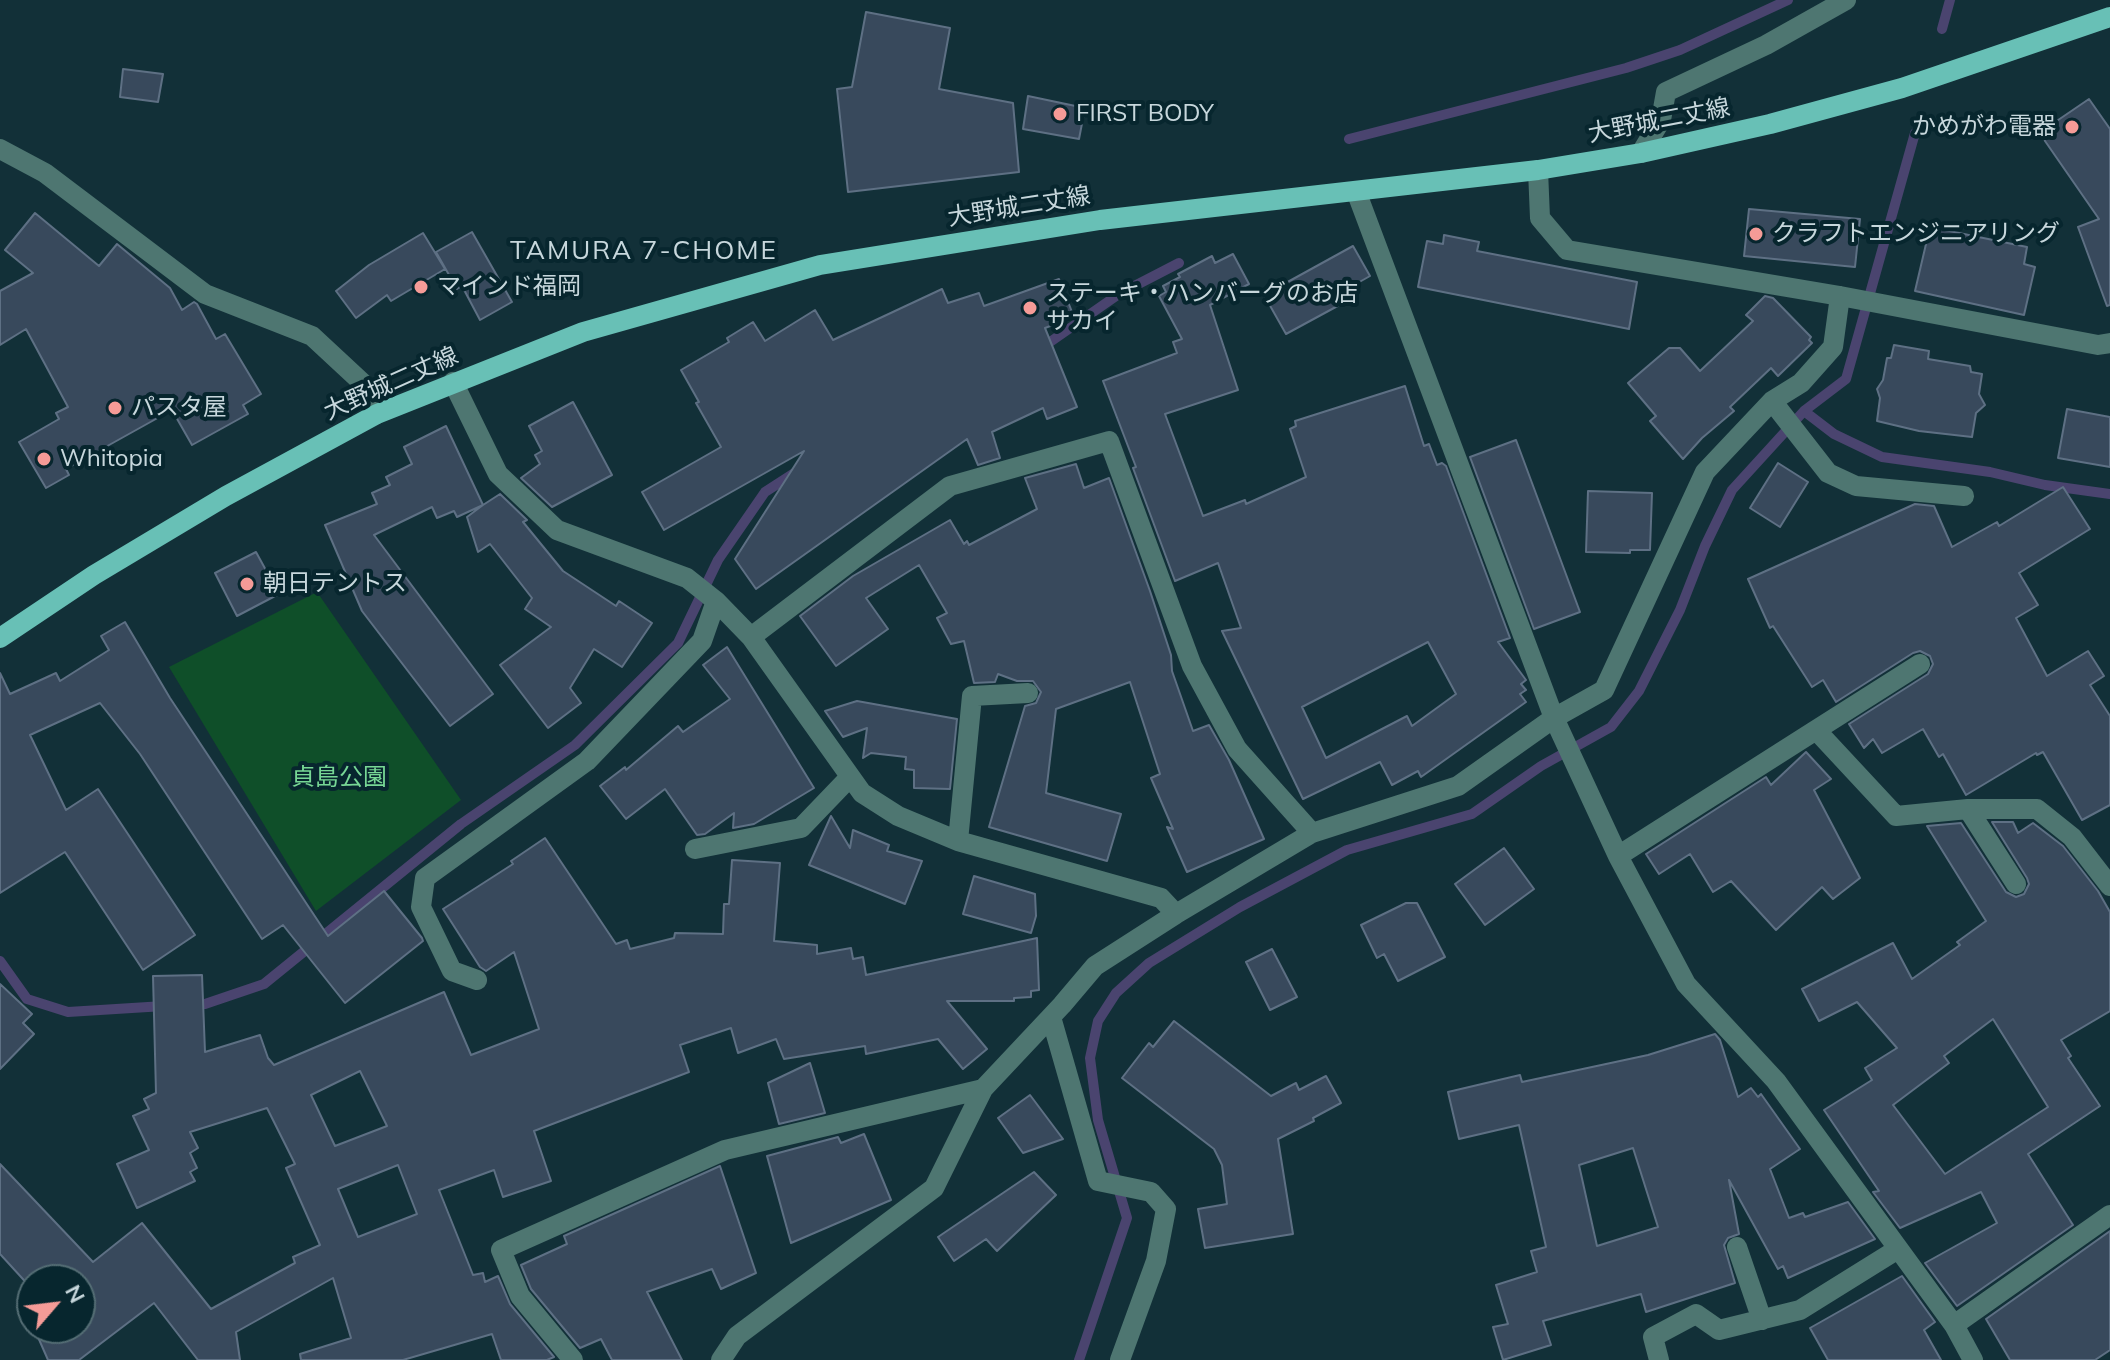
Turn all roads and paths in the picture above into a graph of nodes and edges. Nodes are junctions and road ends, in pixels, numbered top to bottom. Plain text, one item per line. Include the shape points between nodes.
1 (1846, 0) edge
2 (2110, 17) edge
3 (0, 149) edge
4 (1641, 153) junction
5 (1538, 170) junction
6 (1356, 191) junction
7 (1840, 296) junction
8 (2110, 343) edge
9 (453, 382) junction
10 (1772, 401) junction
11 (377, 414) junction
12 (1964, 496) dead end
13 (716, 601) junction
14 (751, 637) junction
15 (0, 638) edge
16 (1920, 664) dead end
17 (1028, 693) dead end
18 (1556, 724) junction
19 (1816, 730) junction
20 (849, 778) junction
21 (1968, 809) junction
22 (1312, 833) junction
23 (958, 841) junction
24 (695, 849) dead end
25 (1618, 856) junction
26 (2016, 884) dead end
27 (2110, 886) edge
28 (1176, 914) junction
29 (477, 980) dead end
30 (1051, 1017) junction
31 (983, 1089) junction
32 (2110, 1215) edge
33 (1737, 1247) dead end
34 (1898, 1249) junction
35 (1762, 1320) junction
36 (1954, 1325) junction
37 (573, 1360) edge
38 (721, 1360) edge
39 (1120, 1360) edge
40 (1659, 1360) edge
41 (1973, 1360) edge

1 - 4 street via 1666,92 1661,120
2 - 4 main road, 大野城二丈線 via 1902,88
3 - 11 street via 45,173 205,294 312,336 368,388
4 - 5 main road, 大野城二丈線
5 - 6 main road, 大野城二丈線
5 - 7 street via 1540,218 1567,250
6 - 9 main road, 大野城二丈線 via 1100,220 820,265 583,332
6 - 18 street
7 - 8 street via 2098,345
7 - 10 street via 1833,347 1801,383
9 - 11 main road, 大野城二丈線
9 - 13 street via 498,474 557,530 687,578
10 - 12 street via 1828,473 1856,486
10 - 18 street via 1705,472 1604,690
11 - 15 main road, 大野城二丈線 via 226,496
13 - 14 street
13 - 29 street via 702,641 587,761 425,878 421,907 452,971
14 - 20 street
14 - 22 street via 950,486 1109,441 1192,666 1237,749
16 - 19 street
17 - 23 street via 972,696
18 - 22 street via 1458,786
18 - 25 street
19 - 21 street via 1896,816
19 - 25 street
20 - 23 street via 898,816
20 - 24 street via 801,828
21 - 26 street
21 - 27 street via 2037,809 2072,837
22 - 28 street
23 - 28 street via 1161,898
25 - 34 street via 1686,984 1776,1081
28 - 30 street via 1095,966
30 - 31 street
30 - 39 street via 1098,1181 1151,1192 1166,1209 1156,1261
31 - 37 street via 725,1150 501,1250 520,1296
31 - 38 street via 934,1188 737,1336
32 - 36 street
33 - 35 street
34 - 35 street via 1800,1310
34 - 36 street
35 - 40 street via 1719,1330 1696,1314 1653,1337
36 - 41 street

